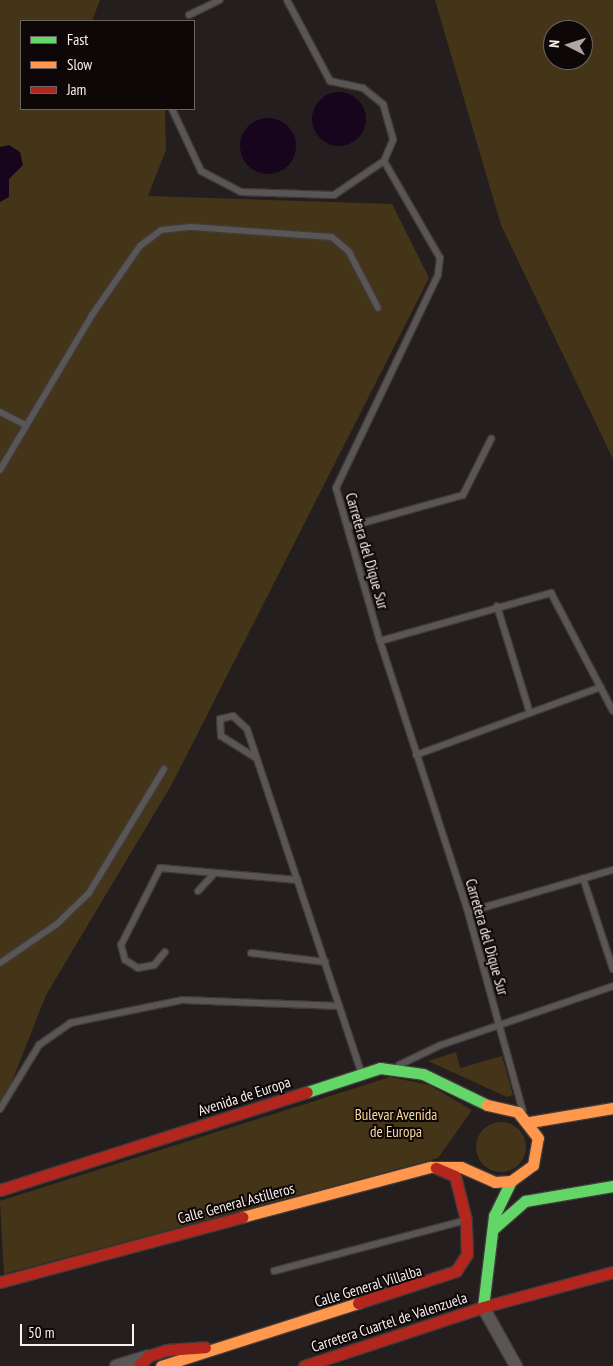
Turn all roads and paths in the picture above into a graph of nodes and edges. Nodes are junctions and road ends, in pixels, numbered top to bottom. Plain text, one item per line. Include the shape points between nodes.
1 (220, 0) edge
2 (287, 0) edge
3 (189, 15) dead end
4 (172, 110) edge
5 (384, 161) junction
6 (378, 308) dead end
7 (0, 412) edge
8 (26, 425) junction
9 (492, 439) dead end
10 (0, 470) edge
11 (348, 527) junction
12 (497, 606) junction
13 (380, 641) junction
14 (601, 687) junction
15 (613, 711) edge
16 (530, 713) junction
17 (416, 755) junction
18 (256, 758) junction
19 (164, 769) dead end
20 (613, 870) edge
21 (212, 876) junction
22 (583, 878) junction
23 (297, 880) junction
24 (198, 891) dead end
25 (468, 912) junction
26 (165, 952) dead end
27 (251, 953) dead end
28 (325, 962) junction
29 (0, 963) edge
30 (613, 969) edge
31 (613, 986) edge
32 (339, 1006) junction
33 (500, 1026) junction
34 (394, 1068) junction
35 (361, 1073) junction
36 (613, 1108) edge
37 (0, 1109) edge
38 (527, 1119) junction
39 (430, 1167) junction
40 (511, 1181) junction
41 (613, 1186) edge
42 (0, 1190) edge
43 (466, 1220) junction
44 (493, 1229) junction
45 (274, 1271) dead end
46 (613, 1272) edge
47 (467, 1274) junction
48 (0, 1282) edge
49 (483, 1307) junction
50 (226, 1345) junction
51 (148, 1356) junction
52 (163, 1365) edge
53 (116, 1366) edge
54 (139, 1366) edge
55 (304, 1366) edge
56 (516, 1366) edge

1 - 3 lane
2 - 5 lane via 330,81 363,88 383,104 393,140
4 - 5 lane via 201,171 214,181 249,194 334,194
5 - 11 lane, Carretera del Dique Sur via 436,250 440,267 338,482
6 - 8 lane via 350,252 332,237 191,227 161,230 130,260
7 - 8 lane
8 - 10 lane
9 - 11 lane via 463,495
11 - 13 lane, Carretera del Dique Sur
12 - 13 lane
12 - 14 lane via 554,594
12 - 16 lane
13 - 17 lane, Carretera del Dique Sur
14 - 15 lane
14 - 16 lane
16 - 17 lane
17 - 25 lane, Carretera del Dique Sur
18 - 18 lane via 221,736 220,719 233,716 244,722
18 - 23 lane
19 - 29 lane via 89,893 57,924
20 - 22 lane
21 - 23 lane
21 - 24 lane
21 - 26 lane via 169,867 156,871 124,938 122,953 131,965 146,968
22 - 25 lane
22 - 30 lane
23 - 28 lane
25 - 33 lane, Carretera del Dique Sur
27 - 28 lane
28 - 32 lane
31 - 33 lane
32 - 35 lane
32 - 37 lane via 182,1000 70,1023 39,1045
33 - 34 lane
33 - 38 lane, Carretera del Dique Sur
34 - 35 main road, Avenida de Europa
34 - 38 main road, Avenida de Europa via 442,1080 494,1108
35 - 42 main road, Avenida de Europa
36 - 38 main road
38 - 40 main road via 538,1138 538,1157 528,1173
39 - 40 main road, Calle General Astilleros via 461,1167 495,1182
39 - 43 main road via 455,1176
39 - 48 main road, Calle General Astilleros
40 - 44 main road via 498,1204
41 - 44 main road via 525,1201 506,1213
43 - 45 lane
43 - 47 main road via 470,1240
44 - 49 main road
46 - 49 main road, Carretera Cuartel de Valenzuela
47 - 49 main road
47 - 50 main road, Calle General Villalba via 444,1278
49 - 55 main road, Carretera Cuartel de Valenzuela
49 - 56 street
50 - 51 main road
50 - 52 main road, Calle General Villalba
51 - 53 street
51 - 54 main road

